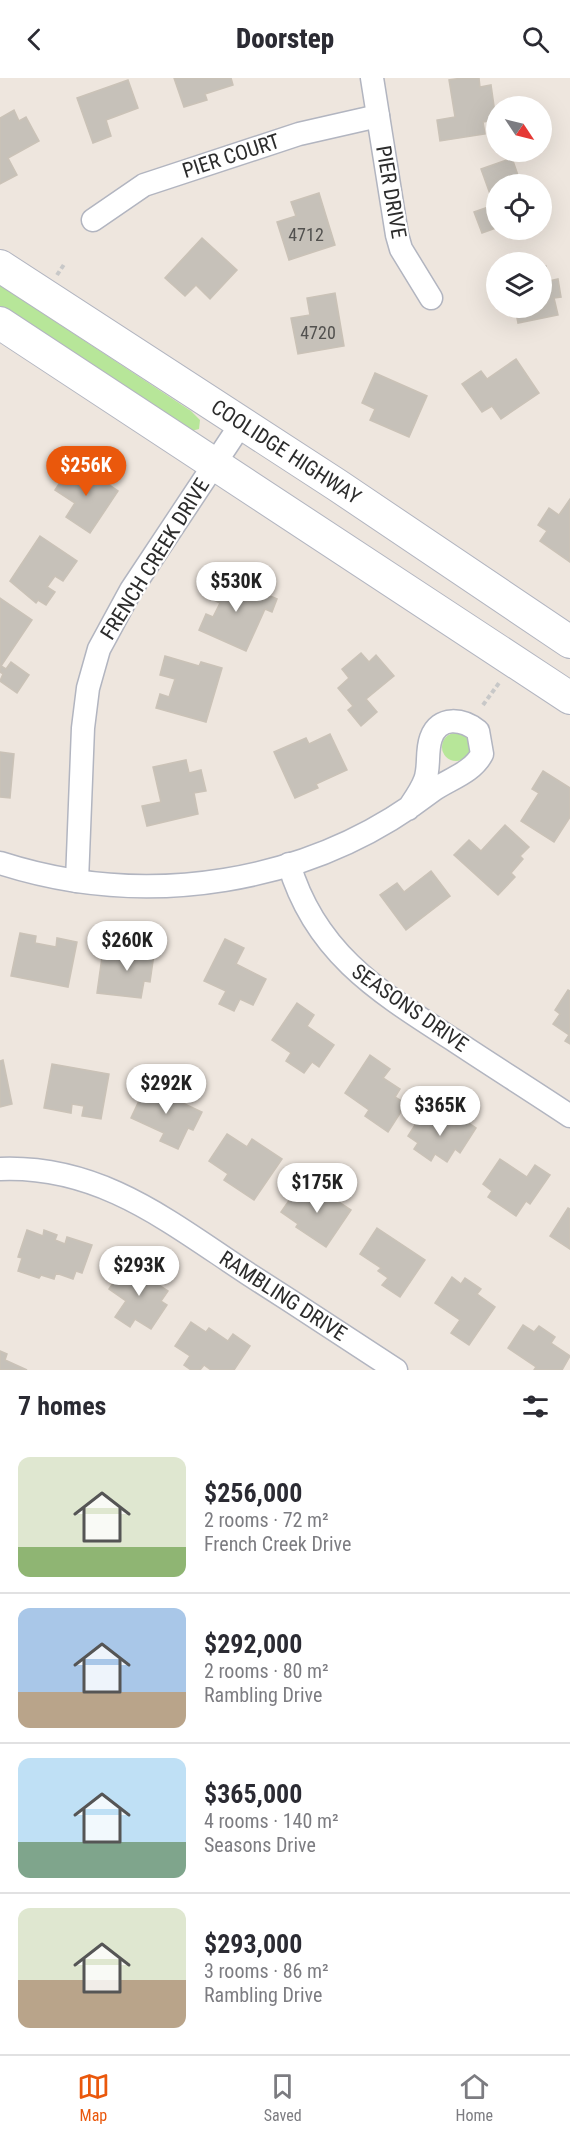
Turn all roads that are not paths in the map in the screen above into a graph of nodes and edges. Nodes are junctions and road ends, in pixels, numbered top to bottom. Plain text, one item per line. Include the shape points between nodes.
1 (372, 78) edge
2 (378, 116) junction
3 (93, 220) dead end
4 (0, 266) edge
5 (431, 298) dead end
6 (0, 323) edge
7 (241, 424) junction
8 (214, 464) junction
9 (570, 642) edge
10 (569, 695) edge
11 (408, 809) dead end
12 (0, 863) edge
13 (289, 864) junction
14 (77, 881) junction
15 (570, 1116) edge
16 (0, 1169) edge
17 (396, 1370) edge

1 - 2 street, PIER DRIVE
2 - 3 street, PIER COURT via 299,134 144,185
2 - 5 street, PIER DRIVE via 401,249
4 - 7 main road, COOLIDGE HIGHWAY
6 - 8 main road
7 - 8 street, FRENCH CREEK DRIVE
7 - 9 main road, COOLIDGE HIGHWAY
8 - 10 main road
8 - 14 street, FRENCH CREEK DRIVE via 112,621 96,659 84,728
11 - 13 street via 335,848
12 - 14 street
13 - 14 street via 239,878 176,886
13 - 15 street, SEASONS DRIVE via 304,906 350,967 393,1001
16 - 17 street, RAMBLING DRIVE via 22,1168 74,1176 139,1202

